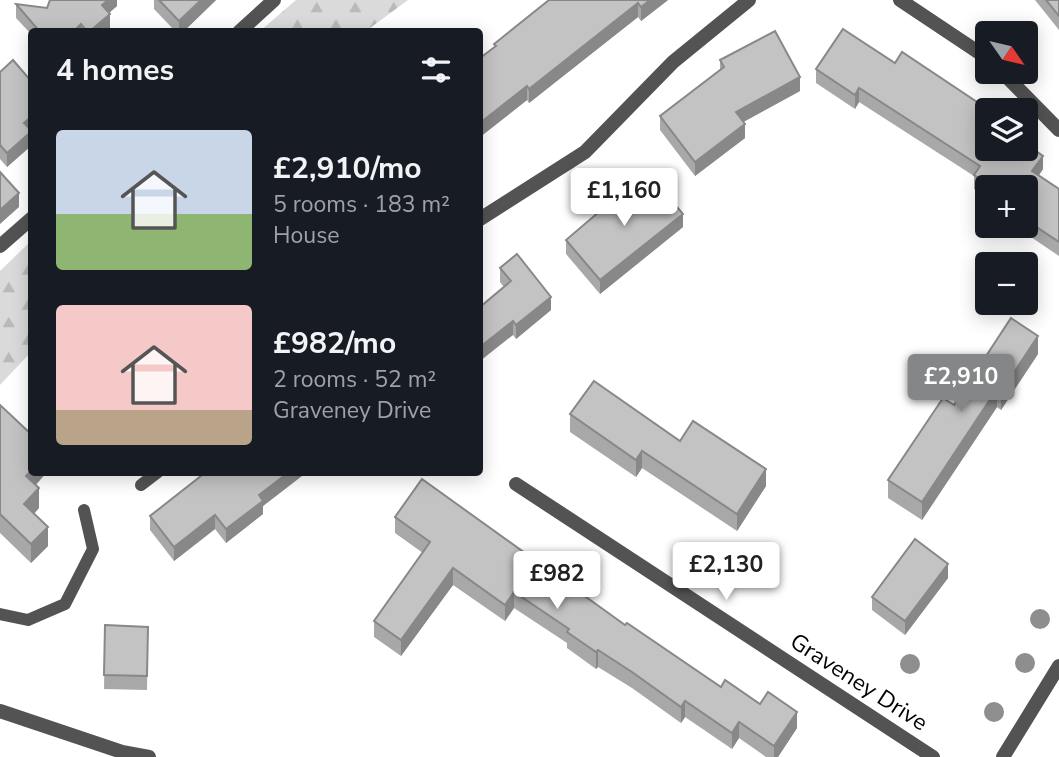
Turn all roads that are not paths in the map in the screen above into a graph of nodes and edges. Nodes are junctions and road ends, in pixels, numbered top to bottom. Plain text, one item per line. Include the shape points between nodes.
1 (274, 0) edge
2 (749, 0) edge
3 (900, 0) edge
4 (243, 28) edge
5 (975, 50) edge
6 (1014, 84) edge
7 (1059, 130) edge
8 (483, 217) edge
9 (28, 222) edge
10 (0, 246) edge
11 (153, 476) edge
12 (516, 484) dead end
13 (141, 485) dead end
14 (84, 510) dead end
15 (0, 614) edge
16 (1059, 666) edge
17 (0, 711) edge
18 (149, 757) edge
19 (933, 757) edge
20 (1003, 757) edge

1 - 4 street
2 - 8 street via 673,62 585,152
3 - 5 street
6 - 7 street
9 - 10 street
11 - 13 lane
12 - 19 street, Graveney Drive
14 - 15 lane via 93,550 65,604 28,620
16 - 20 street
17 - 18 street

